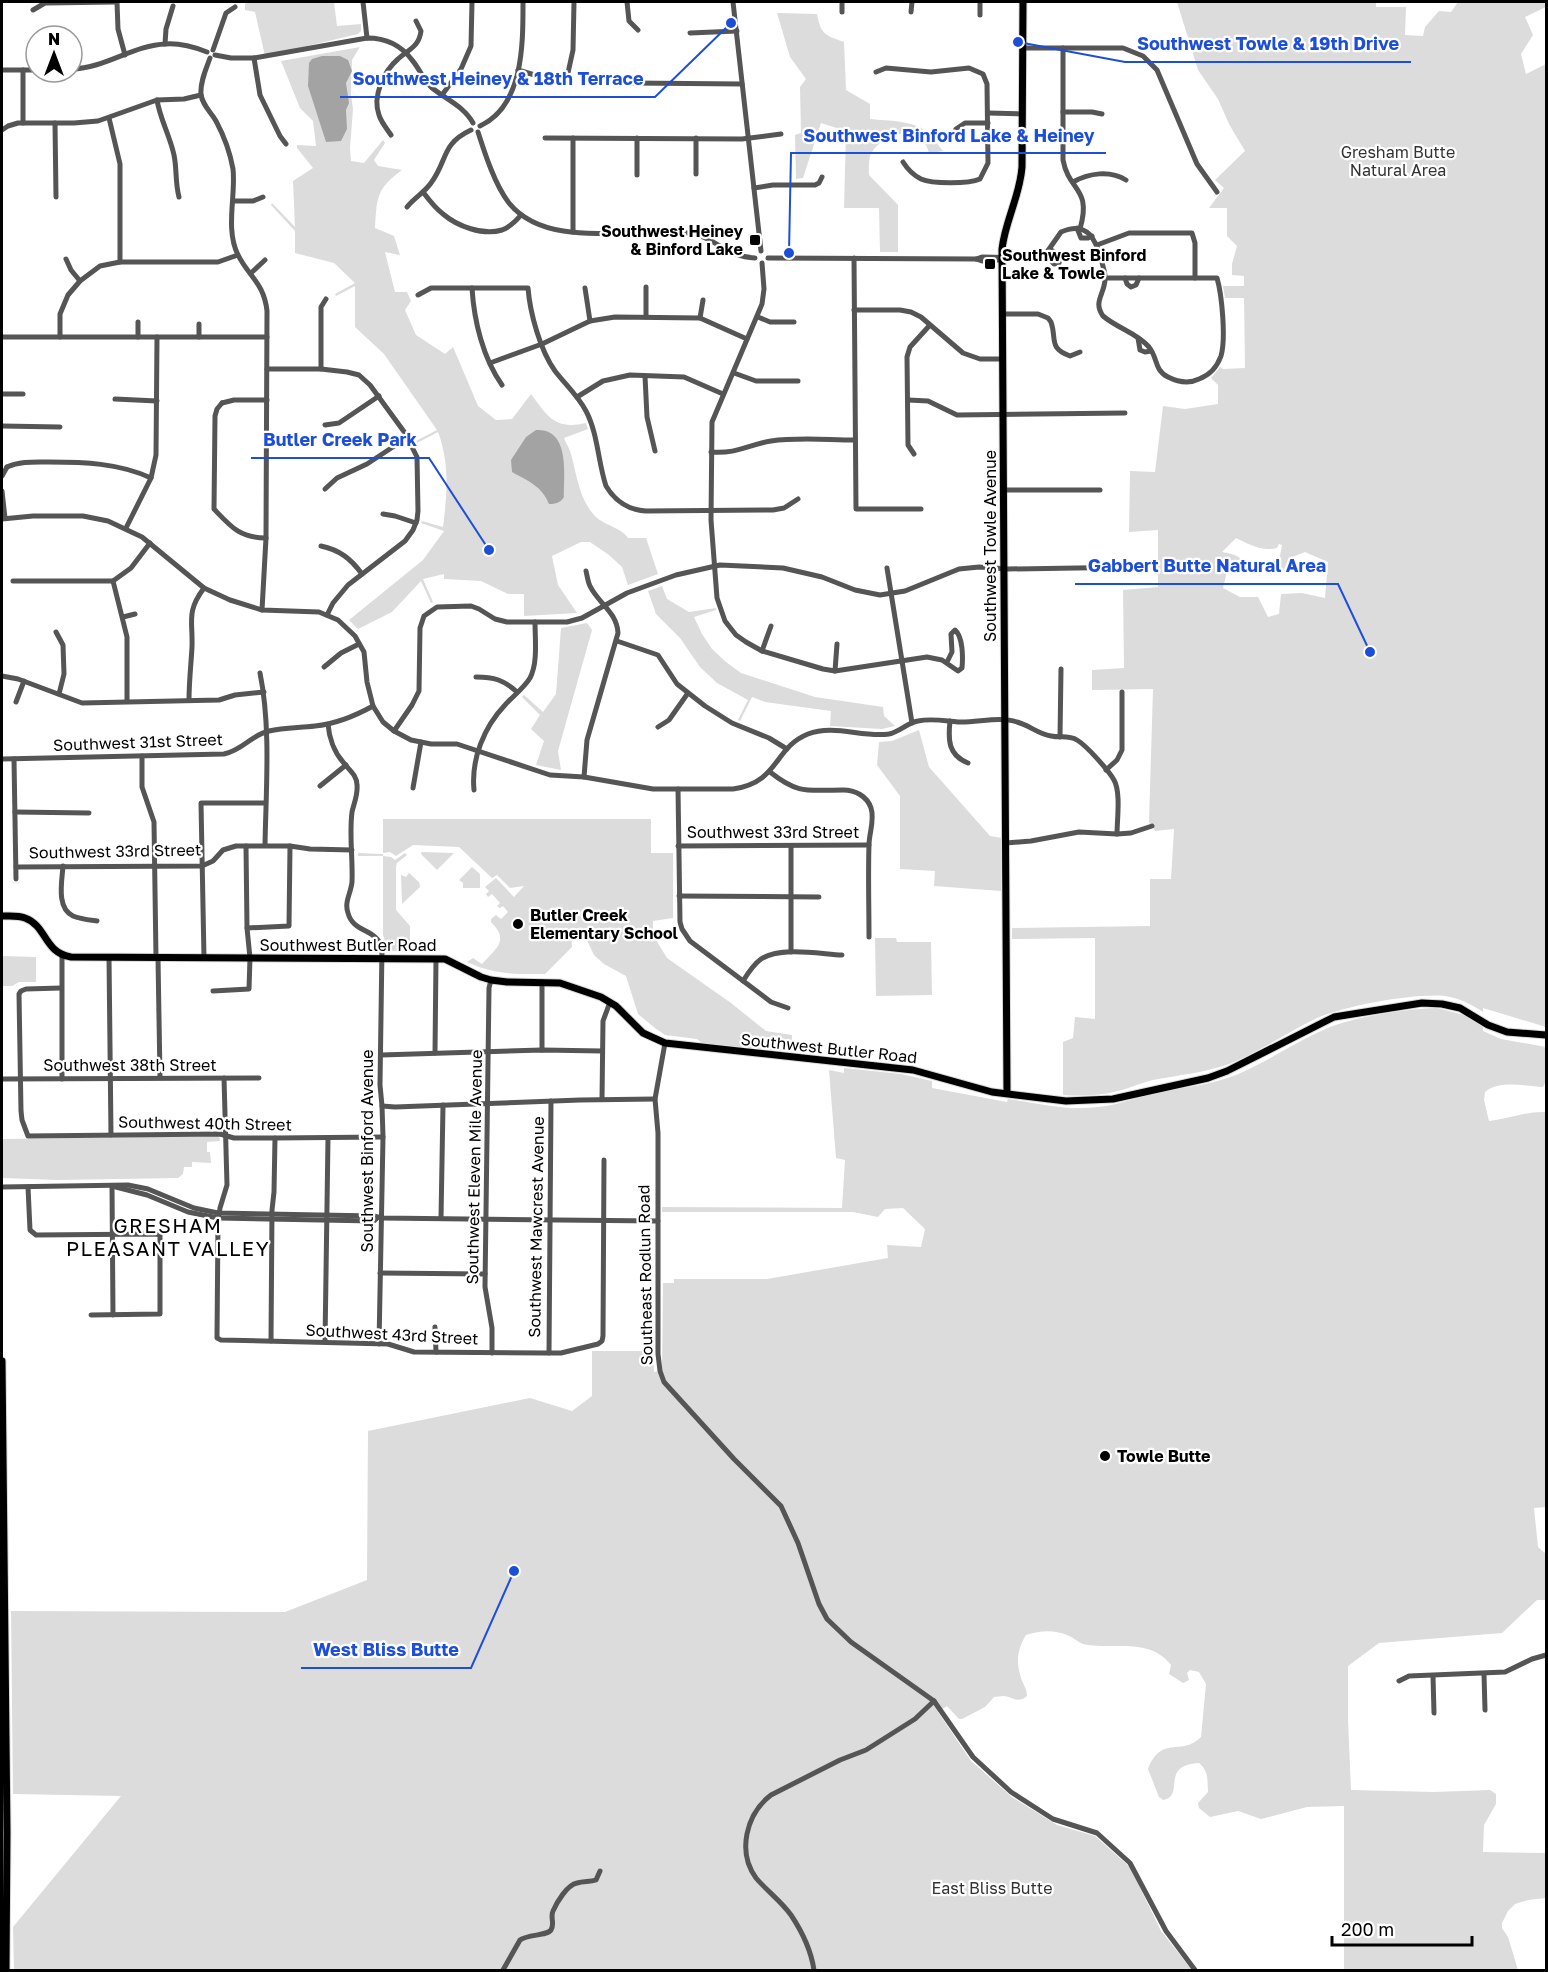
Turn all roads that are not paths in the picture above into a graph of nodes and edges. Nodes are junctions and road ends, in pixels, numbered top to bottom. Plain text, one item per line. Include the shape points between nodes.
1 (117, 2) edge
2 (363, 2) edge
3 (472, 2) edge
4 (523, 2) edge
5 (574, 2) edge
6 (627, 2) edge
7 (733, 2) edge
8 (842, 2) edge
9 (912, 2) edge
10 (980, 2) edge
11 (1023, 2) edge
12 (173, 6) dead end
13 (235, 7) dead end
14 (33, 10) dead end
15 (842, 12) dead end
16 (911, 12) dead end
17 (980, 15) dead end
18 (416, 21) dead end
19 (638, 30) dead end
20 (737, 31) junction
21 (690, 33) dead end
22 (367, 38) junction
23 (165, 44) junction
24 (1023, 48) junction
25 (1063, 48) junction
26 (406, 53) junction
27 (211, 54) junction
28 (125, 56) junction
29 (254, 58) junction
30 (84, 67) edge
31 (2, 70) edge
32 (23, 70) joint
33 (518, 70) junction
34 (876, 72) dead end
35 (631, 83) dead end
36 (742, 84) junction
37 (201, 95) junction
38 (442, 95) junction
39 (158, 100) junction
40 (1063, 112) junction
41 (988, 114) junction
42 (1023, 114) junction
43 (1102, 114) dead end
44 (109, 118) junction
45 (23, 123) junction
46 (55, 123) junction
47 (988, 123) junction
48 (475, 128) junction
49 (956, 129) dead end
50 (2, 130) edge
51 (781, 134) dead end
52 (391, 135) dead end
53 (545, 138) dead end
54 (573, 138) junction
55 (637, 138) junction
56 (696, 138) junction
57 (748, 138) junction
58 (286, 144) dead end
59 (903, 162) dead end
60 (696, 174) dead end
61 (637, 175) dead end
62 (822, 177) dead end
63 (1126, 180) dead end
64 (1073, 182) junction
65 (754, 188) junction
66 (423, 192) junction
67 (1217, 192) dead end
68 (56, 197) dead end
69 (178, 197) dead end
70 (263, 197) dead end
71 (233, 201) junction
72 (406, 207) dead end
73 (521, 215) junction
74 (1079, 229) junction
75 (573, 232) junction
76 (1097, 245) junction
77 (1050, 249) junction
78 (760, 251) junction
79 (238, 255) junction
80 (1045, 255) junction
81 (755, 258) junction
82 (768, 258) junction
83 (854, 258) junction
84 (66, 259) dead end
85 (1003, 259) junction
86 (265, 260) dead end
87 (120, 262) junction
88 (762, 263) junction
89 (251, 273) junction
90 (1105, 278) junction
91 (1195, 278) junction
92 (80, 281) junction
93 (646, 287) dead end
94 (472, 288) junction
95 (585, 288) dead end
96 (418, 295) dead end
97 (326, 299) dead end
98 (704, 300) dead end
99 (854, 310) junction
100 (1004, 314) junction
101 (646, 317) junction
102 (758, 317) junction
103 (700, 318) junction
104 (590, 321) junction
105 (138, 322) dead end
106 (794, 322) dead end
107 (199, 324) dead end
108 (930, 325) junction
109 (2, 337) edge
110 (60, 337) junction
111 (138, 337) junction
112 (157, 337) junction
113 (199, 337) junction
114 (267, 338) junction
115 (747, 339) junction
116 (542, 344) junction
117 (1080, 352) dead end
118 (1003, 359) junction
119 (490, 363) junction
120 (267, 369) junction
121 (321, 369) junction
122 (734, 373) junction
123 (645, 376) junction
124 (798, 381) dead end
125 (502, 386) dead end
126 (2, 394) edge
127 (23, 394) dead end
128 (723, 394) junction
129 (217, 395) dead end
130 (379, 396) junction
131 (577, 397) junction
132 (115, 399) dead end
133 (267, 400) junction
134 (908, 400) junction
135 (157, 401) junction
136 (222, 403) junction
137 (1125, 413) dead end
138 (1003, 415) junction
139 (324, 425) dead end
140 (2, 426) edge
141 (60, 427) dead end
142 (408, 437) junction
143 (855, 440) junction
144 (655, 451) dead end
145 (711, 452) junction
146 (914, 454) dead end
147 (2, 462) edge
148 (7, 467) junction
149 (2, 476) edge
150 (151, 478) junction
151 (325, 489) dead end
152 (1003, 490) junction
153 (1100, 490) dead end
154 (2, 491) edge
155 (798, 499) dead end
156 (214, 509) junction
157 (711, 509) junction
158 (921, 510) dead end
159 (205, 511) dead end
160 (383, 514) dead end
161 (3, 519) edge
162 (416, 523) junction
163 (126, 528) junction
164 (266, 538) junction
165 (150, 543) junction
166 (321, 546) dead end
167 (714, 567) junction
168 (887, 568) dead end
169 (1003, 568) junction
170 (1147, 568) dead end
171 (586, 571) dead end
172 (362, 574) junction
173 (112, 581) junction
174 (13, 582) dead end
175 (204, 588) junction
176 (891, 594) junction
177 (605, 606) junction
178 (262, 610) junction
179 (135, 614) dead end
180 (327, 615) junction
181 (123, 617) junction
182 (535, 622) junction
183 (771, 626) dead end
184 (56, 632) dead end
185 (617, 641) junction
186 (359, 644) junction
187 (837, 644) dead end
188 (762, 651) junction
189 (902, 661) junction
190 (947, 662) junction
191 (324, 667) dead end
192 (1061, 669) dead end
193 (835, 671) junction
194 (260, 673) dead end
195 (2, 676) edge
196 (476, 677) dead end
197 (24, 681) junction
198 (264, 692) junction
199 (517, 692) junction
200 (1122, 692) dead end
201 (688, 693) junction
202 (59, 694) junction
203 (189, 700) junction
204 (127, 701) junction
205 (16, 702) dead end
206 (373, 706) junction
207 (950, 721) junction
208 (1005, 721) junction
209 (912, 723) junction
210 (328, 724) junction
211 (658, 727) dead end
212 (266, 731) junction
213 (394, 731) junction
214 (1060, 737) junction
215 (421, 742) junction
216 (787, 749) junction
217 (479, 751) junction
218 (142, 756) junction
219 (2, 759) edge
220 (14, 759) junction
221 (968, 763) dead end
222 (346, 765) junction
223 (1106, 770) junction
224 (770, 772) junction
225 (584, 777) junction
226 (321, 786) dead end
227 (413, 788) dead end
228 (678, 789) junction
229 (474, 790) dead end
230 (265, 803) junction
231 (15, 812) junction
232 (89, 813) dead end
233 (1152, 826) dead end
234 (1117, 834) junction
235 (1006, 843) junction
236 (265, 845) junction
237 (869, 845) junction
238 (246, 846) junction
239 (290, 846) junction
240 (678, 846) junction
241 (791, 846) junction
242 (352, 850) junction
243 (63, 866) junction
244 (202, 866) junction
245 (15, 867) junction
246 (155, 867) junction
247 (16, 879) dead end
248 (679, 896) junction
249 (791, 897) junction
250 (819, 897) dead end
251 (2, 916) edge
252 (97, 921) dead end
253 (247, 928) junction
254 (869, 937) dead end
255 (791, 952) junction
256 (62, 954) junction
257 (842, 955) dead end
258 (109, 957) junction
259 (157, 958) junction
260 (204, 958) junction
261 (250, 958) junction
262 (382, 958) junction
263 (436, 959) junction
264 (491, 980) junction
265 (743, 981) junction
266 (542, 982) junction
267 (61, 988) junction
268 (213, 991) dead end
269 (610, 1002) junction
270 (788, 1008) dead end
271 (1546, 1035) edge
272 (665, 1043) junction
273 (542, 1050) junction
274 (489, 1051) junction
275 (602, 1051) junction
276 (435, 1053) junction
277 (381, 1055) junction
278 (160, 1077) junction
279 (110, 1078) junction
280 (224, 1078) junction
281 (259, 1078) dead end
282 (2, 1079) edge
283 (20, 1079) junction
284 (62, 1079) junction
285 (1007, 1093) junction
286 (602, 1099) junction
287 (655, 1099) junction
288 (551, 1101) junction
289 (488, 1103) junction
290 (442, 1105) junction
291 (382, 1106) junction
292 (111, 1135) junction
293 (226, 1136) junction
294 (383, 1137) junction
295 (275, 1138) junction
296 (328, 1138) junction
297 (604, 1160) dead end
298 (111, 1186) junction
299 (2, 1187) edge
300 (28, 1187) junction
301 (218, 1216) junction
302 (272, 1218) junction
303 (327, 1218) junction
304 (379, 1218) junction
305 (441, 1218) junction
306 (487, 1219) junction
307 (551, 1220) junction
308 (605, 1220) junction
309 (658, 1221) junction
310 (112, 1234) junction
311 (381, 1274) junction
312 (485, 1275) junction
313 (113, 1315) junction
314 (90, 1316) dead end
315 (435, 1328) dead end
316 (271, 1341) junction
317 (325, 1342) junction
318 (379, 1344) junction
319 (436, 1352) junction
320 (492, 1353) junction
321 (549, 1353) junction
322 (2, 1361) edge
323 (1546, 1655) edge
324 (1484, 1674) junction
325 (1433, 1676) junction
326 (1399, 1681) dead end
327 (934, 1701) junction
328 (1485, 1710) dead end
329 (1434, 1713) dead end
330 (4, 1794) edge
331 (600, 1871) dead end
332 (6, 1971) edge
333 (503, 1971) edge
334 (814, 1971) edge
335 (1195, 1971) edge

1 - 14 street via 45,3
1 - 28 street
2 - 22 street
3 - 38 street via 471,46 461,69
4 - 33 street via 523,43
5 - 33 street via 573,50 566,82
6 - 19 street via 629,21
7 - 20 street
8 - 15 street
9 - 16 street
10 - 17 street
11 - 24 main road, Southwest Towle Avenue
12 - 23 street
13 - 27 street via 226,13
18 - 26 street via 420,38 413,50
20 - 21 street
20 - 36 street
22 - 26 street via 389,42
22 - 29 street
23 - 27 street
23 - 28 street
24 - 25 street
24 - 42 main road, Southwest Towle Avenue
25 - 40 street
25 - 67 street via 1123,48 1148,59 1159,75 1197,164
26 - 38 street via 426,82
26 - 52 street via 385,74 377,100 378,115
27 - 29 street
27 - 37 street
28 - 30 street
29 - 58 street via 260,95
31 - 32 street
32 - 45 street
33 - 48 street via 502,107 489,121
34 - 41 street via 886,68 931,72 969,68 983,74 988,89
35 - 36 street
36 - 57 street
37 - 39 street
37 - 71 street via 231,160
38 - 48 street via 465,112
39 - 44 street
39 - 69 street via 174,154
40 - 43 street
40 - 64 street via 1063,159
41 - 42 street
41 - 47 street
42 - 85 main road, Southwest Towle Avenue via 1022,174 1005,230
44 - 46 street
44 - 87 street via 120,164
45 - 46 street
45 - 50 street
46 - 68 street
47 - 49 street via 965,123
47 - 59 street via 988,163 980,179 928,181 914,175
48 - 66 street via 451,144 435,178
48 - 73 street via 503,192
51 - 57 street
53 - 54 street
54 - 55 street
54 - 75 street
55 - 56 street
55 - 61 street
56 - 57 street
56 - 60 street
57 - 65 street
62 - 65 street via 815,185
63 - 64 street via 1118,174 1093,174
64 - 74 street via 1084,203
65 - 78 street
66 - 72 street
66 - 73 street via 449,218 475,229 502,230
70 - 71 street
71 - 79 street
73 - 75 street via 541,227
74 - 76 street via 1092,236
74 - 77 street via 1061,232
75 - 81 street via 688,233 732,254
76 - 90 street
76 - 91 street via 1129,233 1192,233
77 - 80 street
77 - 80 street via 1059,255 1059,263 1054,264
78 - 81 street
78 - 82 street
79 - 87 street via 218,262
79 - 89 street
80 - 85 street
81 - 88 street
82 - 83 street
82 - 88 street
83 - 85 street
83 - 99 street
84 - 92 street
85 - 100 main road, Southwest Towle Avenue
86 - 89 street
87 - 92 street via 100,267
88 - 102 street via 764,293
89 - 114 street via 265,298
90 - 91 street
90 - 91 street via 1098,301 1100,312 1152,351 1160,372 1186,382 1197,381 1213,371 1221,357 1221,296 1216,278
92 - 110 street via 63,304
93 - 101 street
94 - 96 street via 430,288
94 - 116 street via 528,288
94 - 119 street via 475,316
95 - 104 street
97 - 121 street via 321,307
98 - 103 street
99 - 108 street via 906,310
99 - 143 street
100 - 117 street via 1044,315 1053,325 1056,347 1070,356
100 - 118 main road, Southwest Towle Avenue
101 - 103 street
101 - 104 street
102 - 106 street via 770,322
102 - 115 street
103 - 115 street
104 - 116 street
105 - 111 street
107 - 113 street
108 - 118 street via 969,356
108 - 134 street via 908,352
109 - 110 street
110 - 111 street
111 - 112 street
112 - 113 street
112 - 135 street
113 - 114 street
114 - 120 street
115 - 122 street
116 - 119 street
116 - 131 street via 552,366
118 - 138 main road, Southwest Towle Avenue
119 - 125 street
120 - 121 street
120 - 133 street
121 - 130 street via 359,375
122 - 124 street via 756,381
122 - 128 street
123 - 128 street via 684,377
123 - 131 street via 614,378
123 - 144 street via 646,417
126 - 127 street
128 - 145 street via 712,422
129 - 136 street
130 - 139 street via 339,423
130 - 142 street
131 - 157 street via 592,424 608,489 628,507 646,511
132 - 135 street
133 - 136 street
133 - 164 street
134 - 138 street via 928,401 957,415
134 - 146 street via 908,445
135 - 150 street via 156,455
136 - 156 street via 215,420
137 - 138 street
138 - 152 main road, Southwest Towle Avenue
140 - 141 street
142 - 151 street
142 - 162 street via 417,457
143 - 145 street via 782,440 737,452
143 - 158 street via 856,509
145 - 157 street
147 - 148 street
148 - 149 street
148 - 150 street via 21,462 82,462
150 - 163 street
152 - 153 street
152 - 169 main road, Southwest Towle Avenue
154 - 161 street
155 - 157 street via 773,510
156 - 159 street
156 - 164 street via 238,531
157 - 167 street
160 - 162 street
161 - 163 street via 83,516
162 - 172 street via 405,541
163 - 165 street
164 - 178 street
165 - 173 street via 131,568
165 - 175 street
166 - 172 street via 345,555
167 - 176 street via 783,568 868,594
167 - 177 street via 676,574
167 - 188 street via 717,598 725,621 741,639
168 - 176 street
169 - 170 street
169 - 176 street via 959,569
169 - 208 main road, Southwest Towle Avenue
171 - 177 street via 590,586
172 - 180 street via 338,595
173 - 174 street
173 - 181 street
175 - 178 street
175 - 203 street via 191,613
176 - 189 street
177 - 182 street via 575,621
177 - 185 street via 616,620
178 - 180 street
179 - 181 street
180 - 186 street via 344,624
181 - 204 street via 128,648
182 - 199 street via 532,673
182 - 213 street via 500,621 471,606 441,606 428,612 421,622 419,691
183 - 188 street
184 - 202 street via 63,645 64,674
185 - 201 street via 658,655 673,679
185 - 225 street via 587,740
186 - 191 street
186 - 206 street via 366,658
187 - 193 street
188 - 193 street
189 - 190 street via 927,657
189 - 193 street
189 - 209 street
190 - 190 street via 958,670 962,668 959,634 955,630
192 - 214 street
194 - 198 street
195 - 197 street
196 - 199 street via 497,679
197 - 202 street
197 - 205 street
198 - 203 street via 219,700
198 - 212 street
199 - 217 street via 495,715
200 - 223 street via 1122,750
201 - 211 street via 669,720
201 - 216 street via 732,723
202 - 204 street via 82,703
203 - 204 street
206 - 210 street, Southwest 31st Street
206 - 213 street
207 - 208 street
207 - 209 street
207 - 221 street via 952,749 957,759
208 - 214 street
208 - 235 main road, Southwest Towle Avenue
209 - 216 street via 887,734 817,731
210 - 212 street, Southwest 31st Street
210 - 222 street via 331,739
212 - 218 street, Southwest 31st Street via 238,750 224,754
212 - 230 street
213 - 215 street
214 - 223 street via 1082,743
215 - 217 street via 457,744
215 - 227 street
216 - 224 street
217 - 225 street via 542,774
217 - 229 street
218 - 220 street, Southwest 31st Street
218 - 246 street via 142,787 154,822
219 - 220 street, Southwest 31st Street
220 - 231 street
222 - 226 street
222 - 242 street via 357,782
223 - 234 street via 1117,788
224 - 228 street via 745,787
224 - 237 street via 793,788 858,793 868,802 873,816
225 - 228 street via 653,789
228 - 240 street
230 - 236 street
230 - 244 street via 201,802
231 - 232 street
231 - 245 street
233 - 234 street
234 - 235 street via 1079,832
235 - 285 main road, Southwest Towle Avenue
236 - 238 street, Southwest 33rd Street
236 - 239 street, Southwest 33rd Street
237 - 241 street, Southwest 33rd Street
237 - 254 street
238 - 244 street, Southwest 33rd Street via 223,850
238 - 253 street
239 - 242 street, Southwest 33rd Street
239 - 253 street via 289,926
240 - 241 street, Southwest 33rd Street
240 - 248 street
241 - 249 street
242 - 262 street via 348,916 353,924 380,940
243 - 245 street, Southwest 33rd Street
243 - 246 street, Southwest 33rd Street
243 - 252 street via 61,894 67,912
244 - 246 street, Southwest 33rd Street
244 - 260 street
245 - 247 street
246 - 259 street
248 - 249 street
248 - 265 street via 680,922 686,936
249 - 250 street
249 - 255 street
251 - 256 main road via 20,916 33,922 49,945
253 - 261 street
255 - 257 street
255 - 265 street via 763,957
256 - 258 main road, Southwest Butler Road
256 - 267 street
258 - 259 main road, Southwest Butler Road
258 - 279 street
259 - 260 main road, Southwest Butler Road
259 - 278 street
260 - 261 main road, Southwest Butler Road
261 - 262 main road, Southwest Butler Road
261 - 268 street via 249,989
262 - 263 main road, Southwest Butler Road
262 - 277 street, Southwest Binford Avenue
263 - 264 main road, Southwest Butler Road via 450,961
263 - 276 street
264 - 266 main road, Southwest Butler Road
264 - 274 street, Southwest Eleven Mile Avenue
265 - 270 street via 771,1002
266 - 269 main road, Southwest Butler Road via 567,985
266 - 273 street
267 - 283 street via 21,991
267 - 284 street
269 - 272 main road, Southwest Butler Road via 643,1033
269 - 275 street via 603,1021
271 - 285 main road, Southwest Butler Road via 1507,1032 1460,1008 1422,1003 1334,1017 1218,1075 1113,1099 1059,1101
272 - 285 main road, Southwest Butler Road via 913,1070
272 - 287 street, Southeast Rodlun Road
273 - 274 street
273 - 275 street
274 - 276 street
274 - 289 street, Southwest Eleven Mile Avenue
275 - 286 street
276 - 277 street
277 - 291 street, Southwest Binford Avenue
278 - 279 street, Southwest 38th Street
278 - 280 street, Southwest 38th Street
279 - 284 street, Southwest 38th Street
279 - 292 street
280 - 281 street, Southwest 38th Street
280 - 293 street
282 - 283 street, Southwest 38th Street
283 - 284 street, Southwest 38th Street
283 - 292 street, Southwest 40th Street via 22,1120 28,1136
286 - 287 street
286 - 288 street
287 - 309 street, Southeast Rodlun Road
288 - 289 street
288 - 307 street, Southwest Mawcrest Avenue
289 - 290 street
289 - 306 street, Southwest Eleven Mile Avenue
290 - 291 street
290 - 305 street
291 - 294 street, Southwest Binford Avenue
292 - 293 street, Southwest 40th Street
293 - 295 street, Southwest 40th Street
293 - 301 street via 227,1185
294 - 296 street, Southwest 40th Street
294 - 304 street, Southwest Binford Avenue
295 - 296 street, Southwest 40th Street
295 - 302 street
296 - 303 street
297 - 308 street
298 - 300 street
298 - 301 street via 138,1186
298 - 310 street
299 - 300 street
300 - 310 street via 32,1233
301 - 302 street
301 - 316 street, Southwest 43rd Street via 217,1338
302 - 303 street
302 - 316 street
303 - 304 street
303 - 317 street
304 - 305 street
304 - 311 street, Southwest Binford Avenue
305 - 306 street
306 - 307 street
306 - 312 street, Southwest Eleven Mile Avenue
307 - 308 street
307 - 321 street, Southwest Mawcrest Avenue
308 - 309 street
308 - 321 street, Southwest 43rd Street via 601,1342
309 - 327 street, Southeast Rodlun Road via 658,1354 663,1382 781,1506 828,1619 851,1642
310 - 313 street
310 - 313 street via 159,1234 160,1314
311 - 312 street
311 - 318 street, Southwest Binford Avenue
312 - 320 street, Southwest Eleven Mile Avenue
313 - 314 street
315 - 319 street
316 - 317 street, Southwest 43rd Street
317 - 318 street, Southwest 43rd Street
318 - 319 street, Southwest 43rd Street via 414,1352
319 - 320 street, Southwest 43rd Street
320 - 321 street, Southwest 43rd Street
322 - 330 main road
323 - 324 street via 1505,1672
324 - 325 street
324 - 328 street
325 - 326 street via 1409,1676
325 - 329 street
327 - 334 street via 915,1719 875,1744 782,1788 763,1801 750,1824 746,1836 748,1862 757,1879 791,1916 809,1947
327 - 335 street, Southeast Rodlun Road via 973,1757 1011,1792 1053,1819 1097,1833 1130,1863 1166,1931
330 - 332 main road
331 - 333 street via 596,1880 569,1886 553,1911 551,1931 520,1940

